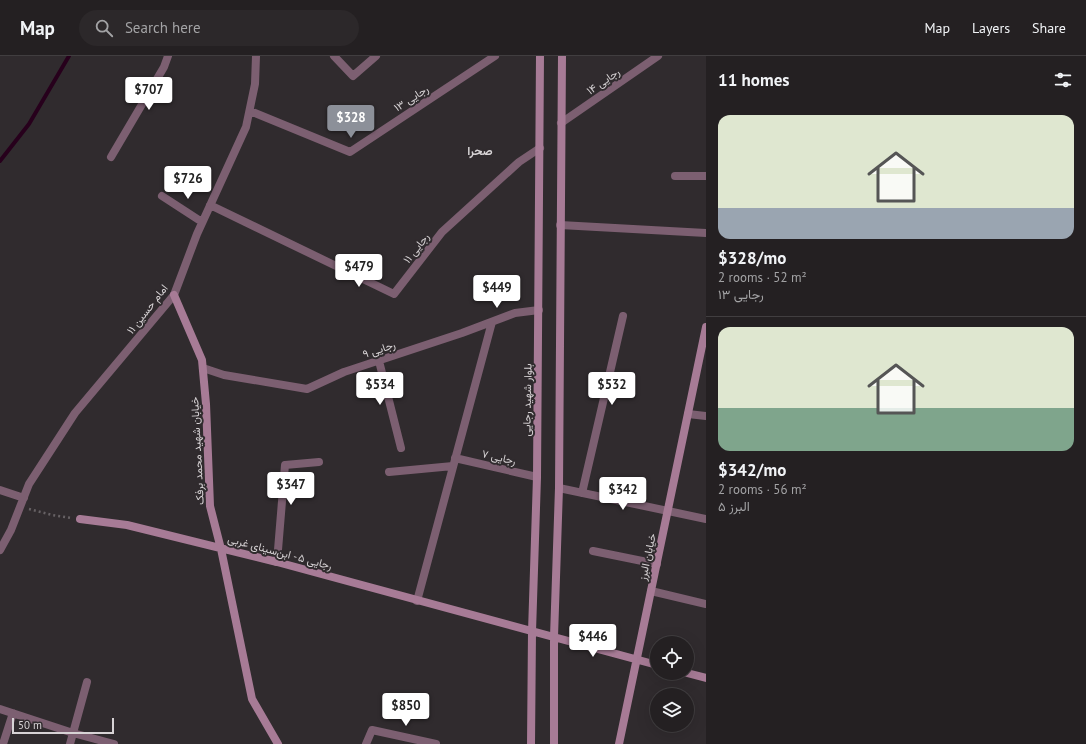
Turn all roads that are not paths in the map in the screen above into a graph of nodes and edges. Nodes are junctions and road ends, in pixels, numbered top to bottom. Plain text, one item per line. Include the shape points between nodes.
1 (168, 56) edge
2 (256, 56) edge
3 (334, 56) edge
4 (376, 56) edge
5 (495, 56) edge
6 (540, 56) edge
7 (562, 56) edge
8 (658, 56) edge
9 (250, 111) junction
10 (561, 123) junction
11 (540, 148) junction
12 (111, 157) dead end
13 (675, 176) dead end
14 (706, 176) edge
15 (162, 196) dead end
16 (210, 205) junction
17 (202, 222) junction
18 (560, 225) junction
19 (706, 233) edge
20 (174, 295) junction
21 (539, 310) junction
22 (623, 316) dead end
23 (492, 322) junction
24 (706, 327) edge
25 (379, 361) junction
26 (203, 368) junction
27 (688, 414) junction
28 (706, 416) edge
29 (401, 448) dead end
30 (455, 458) junction
31 (319, 462) dead end
32 (453, 466) junction
33 (389, 472) dead end
34 (537, 477) junction
35 (558, 488) junction
36 (0, 490) edge
37 (582, 493) junction
38 (24, 498) junction
39 (668, 510) junction
40 (80, 519) road end
41 (706, 519) edge
42 (221, 548) junction
43 (0, 550) edge
44 (593, 551) dead end
45 (276, 562) junction
46 (657, 564) junction
47 (651, 592) junction
48 (417, 601) junction
49 (706, 604) edge
50 (532, 632) junction
51 (554, 637) junction
52 (637, 660) junction
53 (650, 663) edge
54 (694, 675) edge
55 (706, 678) edge
56 (87, 682) dead end
57 (0, 708) edge
58 (13, 713) junction
59 (73, 733) junction
60 (3, 744) edge
61 (70, 744) edge
62 (114, 744) edge
63 (278, 744) edge
64 (366, 744) edge
65 (436, 744) edge
66 (531, 744) edge
67 (554, 744) edge
68 (619, 744) edge

1 - 12 street
2 - 9 street, امام حسین ۱۱ via 255,84
3 - 4 street via 353,76
5 - 9 street, رجایی ۱۳ via 350,152
6 - 11 street, بلوار شهید رجایی
7 - 10 street
8 - 10 street, رجایی ۱۴
9 - 16 street, امام حسین ۱۱ via 246,127
10 - 18 street
11 - 16 street, رجایی ۱۱ via 519,162 442,232 394,294
11 - 21 street, بلوار شهید رجایی
13 - 14 street
15 - 17 street
16 - 17 street, امام حسین ۱۱
17 - 20 street, امام حسین ۱۱
18 - 19 street
18 - 35 street
20 - 26 street, خیابان شهید محمد برفک via 202,360
20 - 38 street, امام حسین ۱۱ via 75,413 29,484
21 - 23 street, رجایی ۹ via 515,313
21 - 34 street, بلوار شهید رجایی
22 - 37 street
23 - 25 street, رجایی ۹
23 - 30 street
24 - 27 street, خیابان البرز
25 - 26 street, رجایی ۹ via 344,372 307,389 224,375
25 - 29 street
26 - 42 street, خیابان شهید محمد برفک via 210,506
27 - 28 street
27 - 39 street, خیابان البرز
30 - 32 street
30 - 34 street, رجایی ۷
31 - 45 street via 285,465
32 - 33 street
32 - 48 street
34 - 50 street, بلوار شهید رجایی
35 - 37 street
35 - 51 street
36 - 38 street
37 - 39 street
38 - 43 street, امام حسین ۱۱
39 - 41 street
39 - 46 street, خیابان البرز
40 - 42 street, رجایی ۵ - ابن‌سینای غربی via 127,525
42 - 45 street, رجایی ۵ - ابن‌سینای غربی
42 - 63 street, خیابان شهید محمد برفک via 252,699
44 - 46 street
45 - 48 street, رجایی ۵ - ابن‌سینای غربی
46 - 47 street, خیابان البرز
47 - 49 street
47 - 52 street, خیابان البرز
48 - 50 street, رجایی ۵ - ابن‌سینای غربی
50 - 51 street, رجایی ۵ - ابن‌سینای غربی
50 - 66 street, بلوار شهید رجایی
51 - 52 street, رجایی ۵ - ابن‌سینای غربی
51 - 67 street
52 - 53 street, رجایی ۵ - ابن‌سینای غربی
52 - 68 street, خیابان البرز
54 - 55 street
56 - 59 street
57 - 58 street
58 - 59 street
58 - 60 street
59 - 61 street
59 - 62 street
64 - 65 street via 372,730

